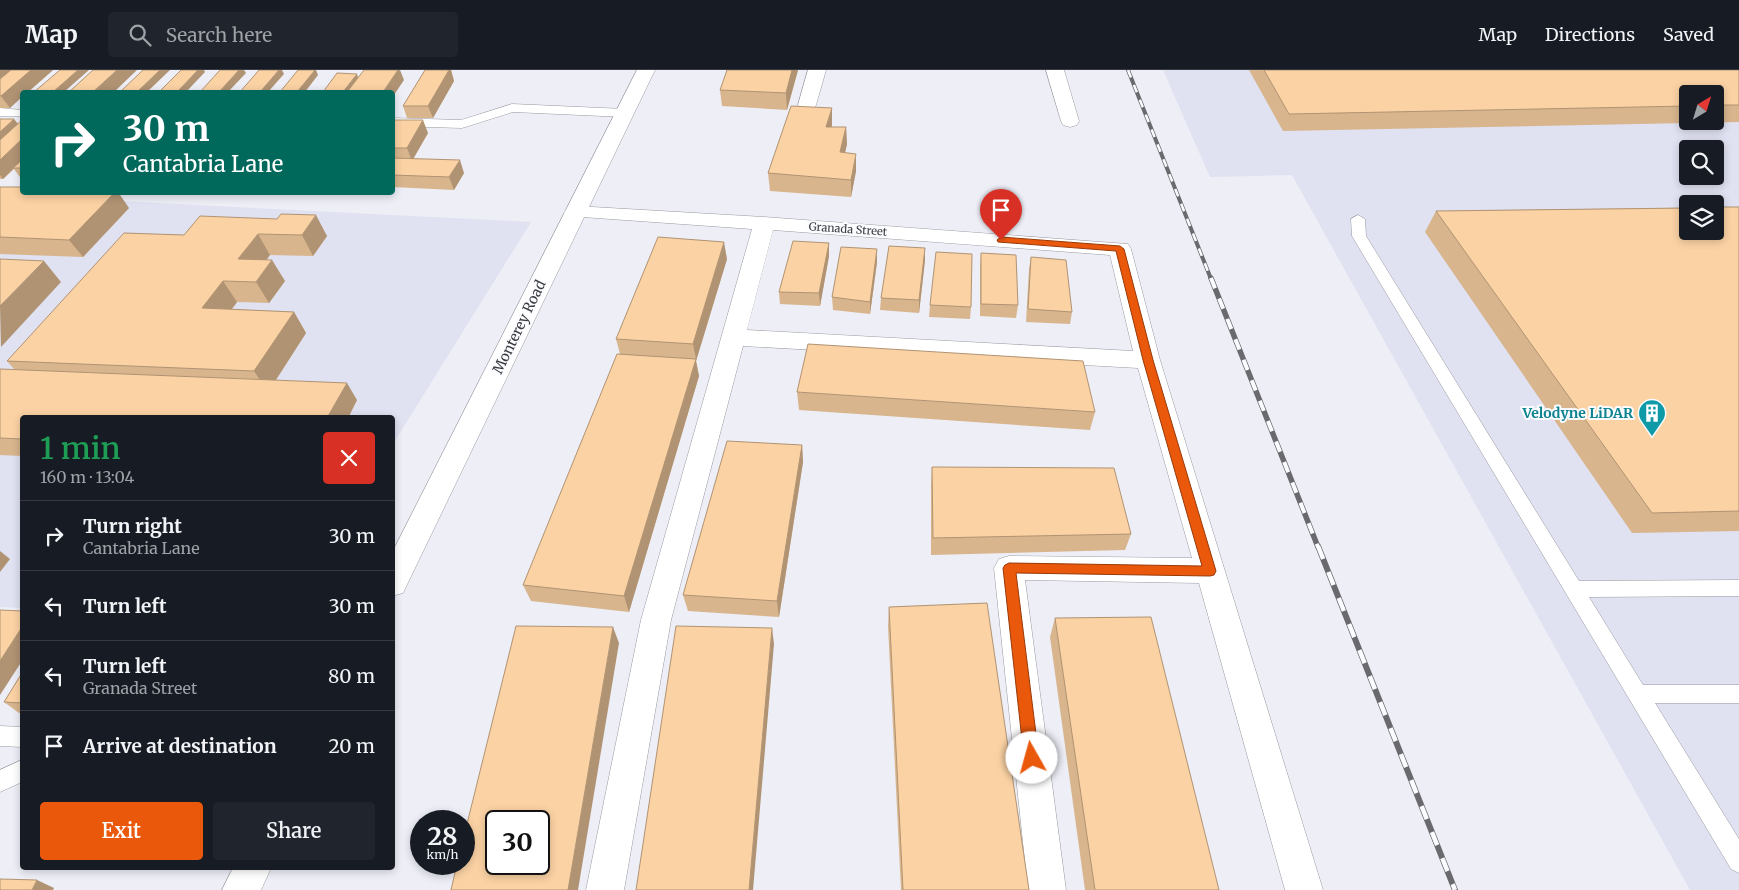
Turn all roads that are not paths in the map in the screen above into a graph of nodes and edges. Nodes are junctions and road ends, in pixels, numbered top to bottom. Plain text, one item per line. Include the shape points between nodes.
1 (646, 70) edge
2 (817, 70) edge
3 (1055, 70) edge
4 (807, 105) edge
5 (0, 112) edge
6 (20, 113) edge
7 (625, 113) junction
8 (1070, 121) dead end
9 (395, 122) edge
10 (575, 212) junction
11 (1358, 219) dead end
12 (764, 223) junction
13 (733, 337) junction
14 (1148, 360) junction
15 (1210, 571) junction
16 (395, 578) edge
17 (1739, 588) edge
18 (1574, 589) junction
19 (1638, 694) junction
20 (1739, 694) edge
21 (0, 736) edge
22 (20, 737) edge
23 (20, 772) edge
24 (0, 781) edge
25 (1739, 861) edge
26 (252, 870) edge
27 (241, 890) edge
28 (605, 890) edge
29 (1047, 890) edge
30 (1304, 890) edge

1 - 7 street, Monterey Road
2 - 4 street
3 - 8 street
5 - 6 lane
7 - 9 lane via 512,108 462,124
7 - 10 street, Monterey Road
10 - 12 street, Granada Street
10 - 16 street, Monterey Road
11 - 18 lane via 1360,236
12 - 13 street
12 - 14 street, Granada Street via 1120,249
13 - 14 street
13 - 28 street via 656,620
14 - 15 street
15 - 29 street via 1009,568
15 - 30 street
17 - 18 lane
18 - 19 lane
19 - 20 lane
19 - 25 lane
21 - 22 lane
23 - 24 lane
26 - 27 street

